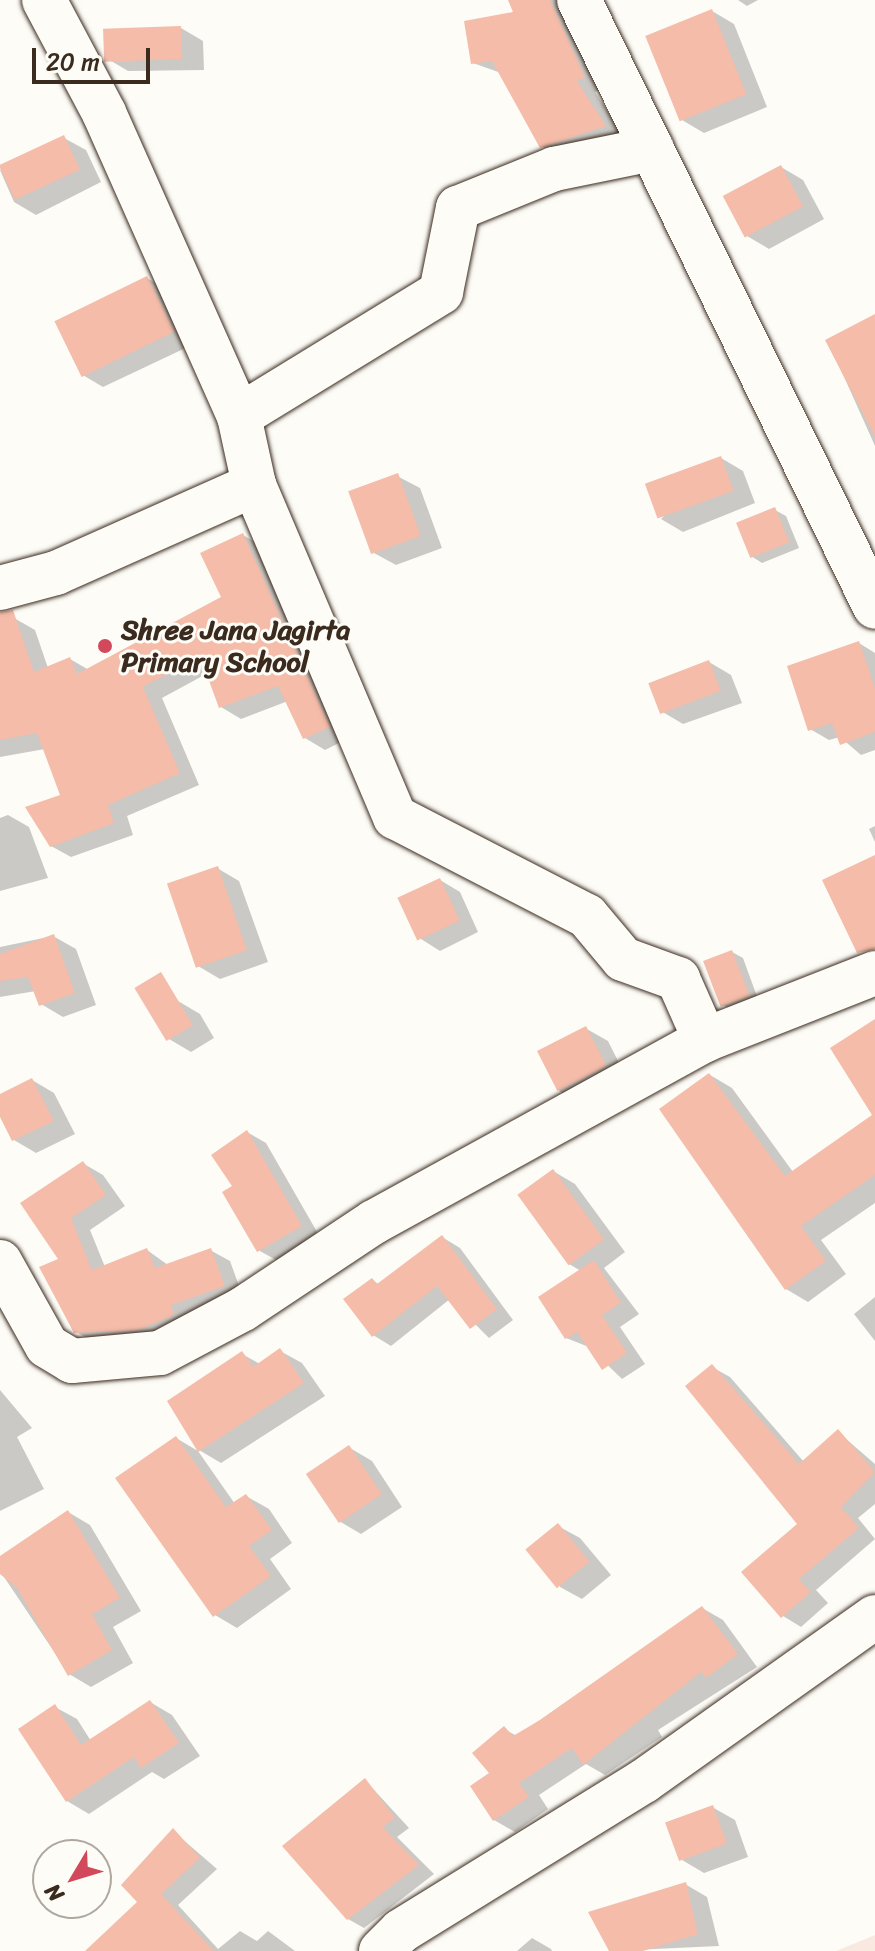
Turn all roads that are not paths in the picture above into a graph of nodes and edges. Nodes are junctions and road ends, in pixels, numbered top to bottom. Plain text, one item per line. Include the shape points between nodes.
1 (44, 0) edge
2 (579, 0) edge
3 (652, 149) junction
4 (239, 416) junction
5 (254, 485) junction
6 (0, 588) edge
7 (875, 607) edge
8 (875, 973) edge
9 (705, 1040) junction
10 (0, 1262) edge
11 (875, 1617) edge
12 (381, 1951) edge

1 - 4 street via 104,113
2 - 3 street
3 - 4 street via 554,169 458,208 441,292
3 - 7 street
4 - 5 street
5 - 6 street via 56,573
5 - 9 street via 395,817 587,916 623,959 678,979
8 - 9 street
9 - 10 street via 374,1222 243,1309 160,1353 72,1361 47,1346
11 - 12 street via 644,1781 401,1931

